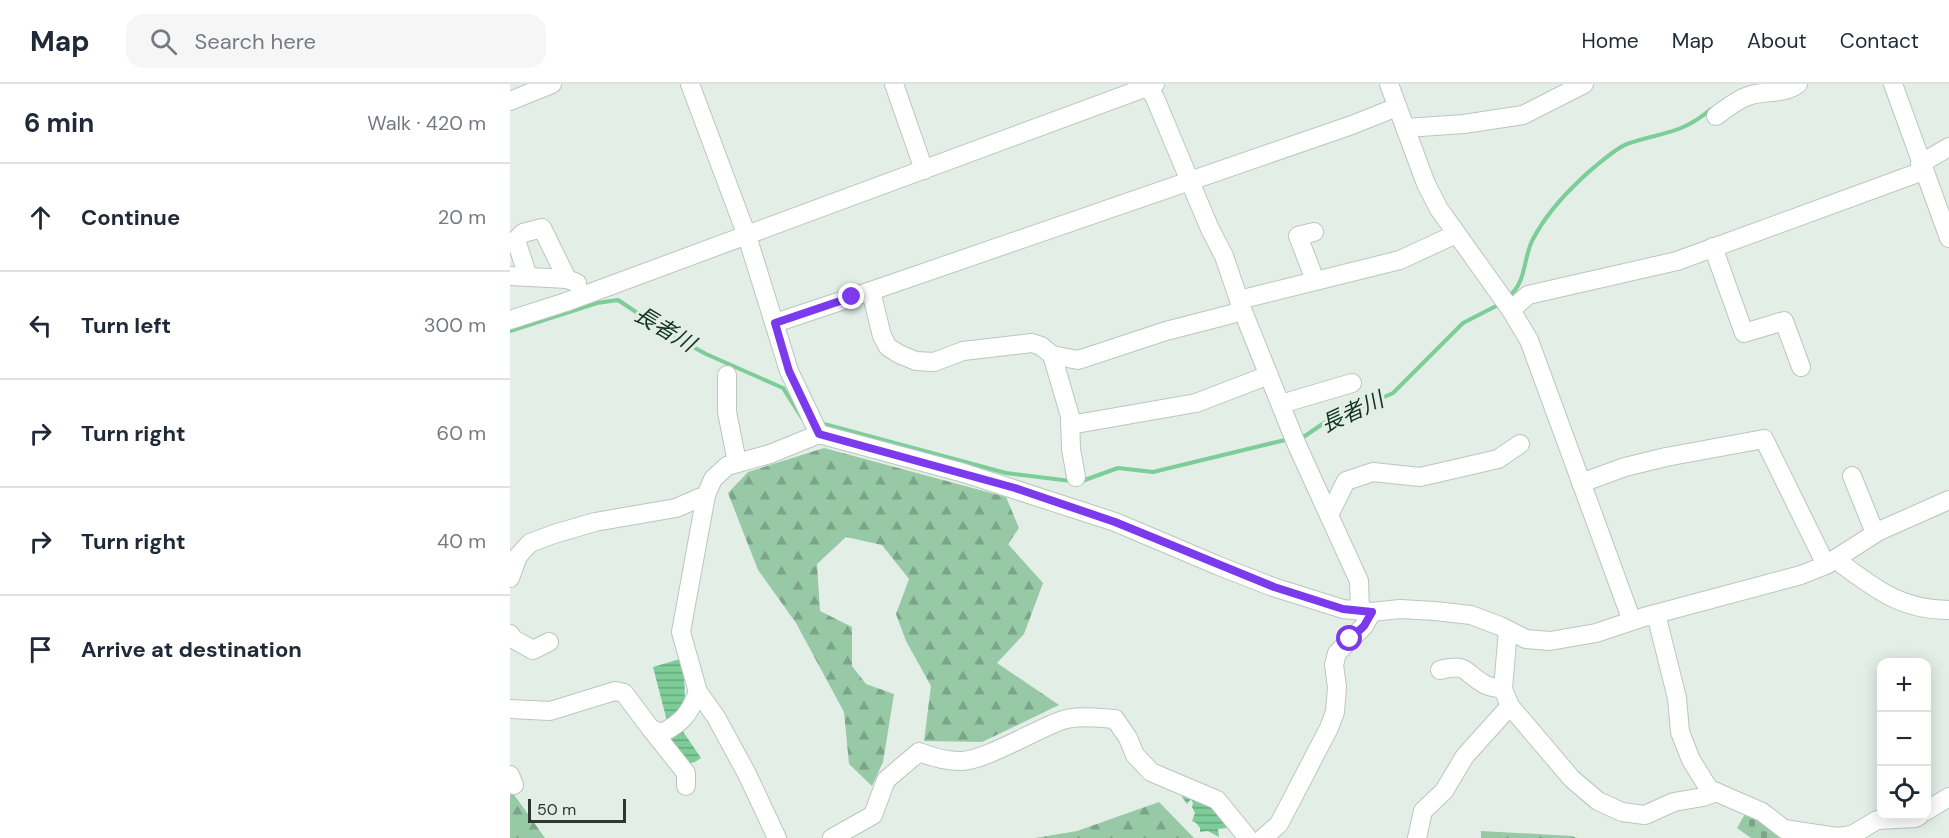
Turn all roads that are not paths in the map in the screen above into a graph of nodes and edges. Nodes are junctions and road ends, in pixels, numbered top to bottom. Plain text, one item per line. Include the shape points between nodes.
1 (552, 84) edge
2 (690, 84) edge
3 (894, 84) edge
4 (1389, 84) edge
5 (1584, 84) edge
6 (1798, 84) edge
7 (1893, 84) edge
8 (1150, 85) edge
9 (510, 101) edge
10 (1396, 107) junction
11 (1716, 116) dead end
12 (1404, 128) junction
13 (1949, 147) edge
14 (1922, 167) junction
15 (924, 170) junction
16 (1190, 182) junction
17 (1314, 232) dead end
18 (1456, 234) junction
19 (747, 236) junction
20 (1949, 238) edge
21 (1713, 247) junction
22 (519, 277) edge
23 (567, 279) junction
24 (1315, 280) junction
25 (599, 290) junction
26 (871, 291) junction
27 (1507, 303) junction
28 (1241, 304) junction
29 (510, 320) edge
30 (775, 323) junction
31 (1052, 355) junction
32 (1801, 367) dead end
33 (727, 375) dead end
34 (1269, 375) junction
35 (1352, 382) dead end
36 (1281, 404) junction
37 (1070, 425) junction
38 (819, 434) junction
39 (1520, 444) dead end
40 (737, 462) junction
41 (1852, 476) dead end
42 (1076, 477) dead end
43 (1581, 483) junction
44 (706, 495) junction
45 (1949, 500) edge
46 (1329, 515) junction
47 (1875, 533) junction
48 (1831, 562) junction
49 (510, 578) edge
50 (1949, 610) edge
51 (1366, 611) junction
52 (1656, 614) junction
53 (1632, 621) junction
54 (1508, 630) junction
55 (510, 634) edge
56 (549, 642) dead end
57 (1440, 670) dead end
58 (698, 692) junction
59 (1506, 697) junction
60 (510, 709) edge
61 (651, 729) junction
62 (686, 786) dead end
63 (1716, 792) junction
64 (1949, 797) edge
65 (1931, 808) edge
66 (1877, 820) edge
67 (1788, 834) edge
68 (777, 838) edge
69 (832, 838) edge
70 (1248, 838) edge
71 (1263, 838) edge
72 (1417, 838) edge

1 - 9 street
2 - 19 street
3 - 15 street
4 - 10 street
5 - 12 street via 1523,115
6 - 11 street via 1785,91 1750,95
7 - 14 street
8 - 15 street
8 - 16 street
10 - 12 street
10 - 16 street
12 - 18 street via 1438,209
13 - 14 street
14 - 20 street
14 - 21 street
15 - 19 street
16 - 26 street
16 - 28 street
17 - 24 street via 1298,236
18 - 24 street via 1400,260
18 - 27 street
19 - 25 street
19 - 30 street
21 - 27 street via 1677,261
21 - 32 street via 1744,333 1784,321
22 - 23 street
22 - 23 street via 516,240 542,228
23 - 25 street
24 - 28 street
25 - 29 street
26 - 30 street
26 - 31 street via 888,347 916,361 934,362 963,351 1032,343
27 - 43 street via 1529,339
28 - 31 street via 1232,314 1078,360
28 - 34 street
30 - 38 street via 789,371
31 - 37 street
33 - 40 street via 727,412
34 - 36 street
34 - 37 street via 1196,403
35 - 36 street
36 - 46 street
37 - 42 street
38 - 40 street via 770,454
38 - 51 street via 1026,492 1115,522 1274,587 1343,609
39 - 46 street via 1498,459 1440,473 1420,477 1373,472 1346,482
40 - 44 street via 713,479
41 - 47 street
43 - 48 street via 1666,457 1764,439
43 - 53 street
44 - 49 street via 676,508 595,522 530,543 518,556
44 - 58 street via 681,632
45 - 47 street
46 - 51 street via 1359,581
47 - 48 street
48 - 50 street via 1882,594 1932,610
48 - 52 street via 1802,575
51 - 54 street via 1435,610 1471,615
51 - 71 street via 1364,626 1337,653 1335,712 1329,728 1279,824
52 - 53 street
52 - 63 street via 1677,698 1680,732 1691,760 1709,789
53 - 54 street via 1596,633 1550,641 1526,639
54 - 59 street
55 - 56 street via 533,650
57 - 59 street via 1455,666 1467,670
58 - 61 street via 689,712 675,726 662,733
58 - 68 street via 747,774
59 - 63 street via 1572,779 1598,801 1622,812 1645,815 1674,802
59 - 72 street via 1444,791 1423,811
60 - 61 street via 550,711 615,691 624,693
61 - 62 street via 686,773
63 - 67 street via 1762,812
64 - 65 street
66 - 67 street via 1851,835
69 - 70 street via 873,814 886,780 919,752 962,762 1066,719 1085,718 1114,719 1135,755 1151,772 1217,801

